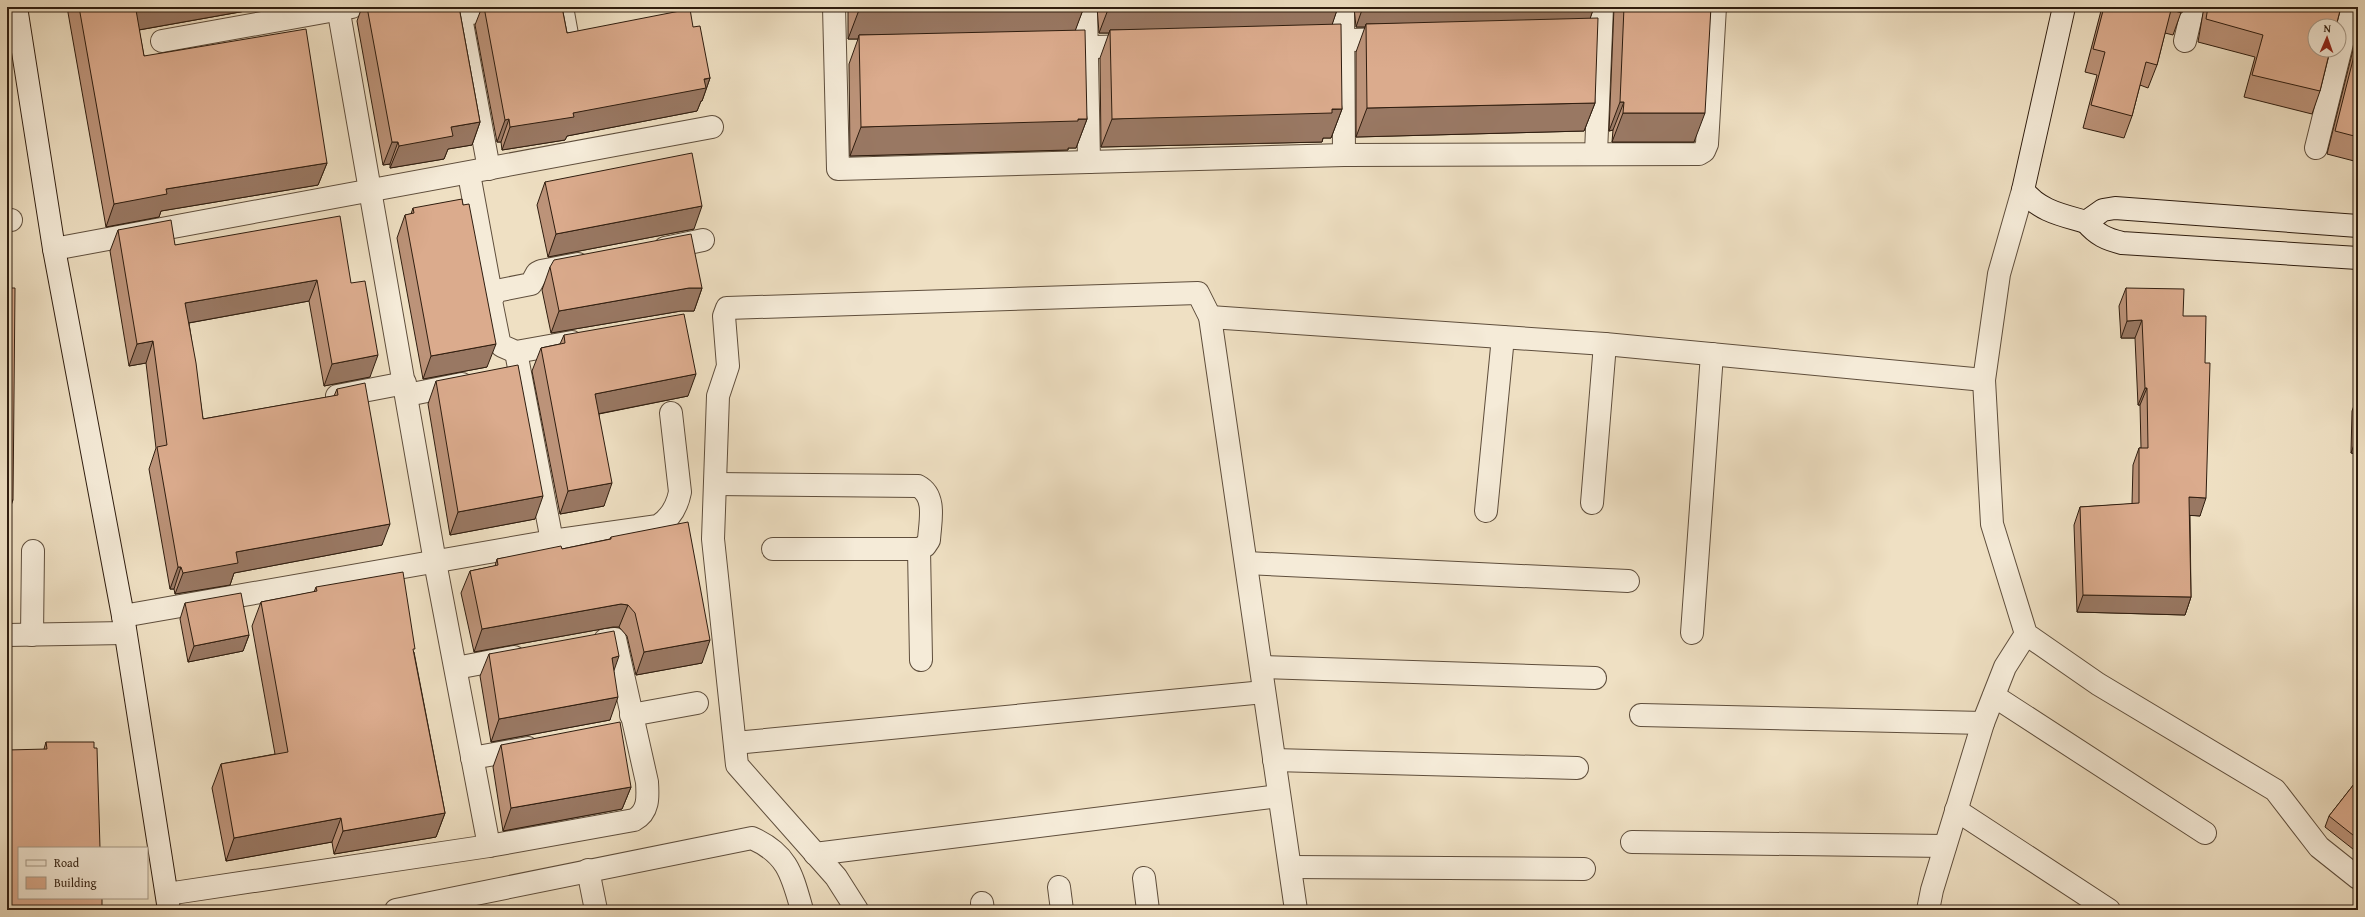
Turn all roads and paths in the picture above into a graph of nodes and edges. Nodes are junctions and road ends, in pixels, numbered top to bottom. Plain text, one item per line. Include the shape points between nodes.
1 (504, 7) edge
2 (562, 7) edge
3 (834, 7) edge
4 (1086, 7) edge
5 (1343, 7) edge
6 (1602, 7) edge
7 (1715, 7) edge
8 (2064, 7) edge
9 (2194, 7) edge
10 (2351, 7) edge
11 (343, 8) edge
12 (460, 11) edge
13 (14, 21) edge
14 (1601, 34) junction
15 (1577, 35) edge
16 (1413, 39) edge
17 (568, 40) edge
18 (1343, 40) junction
19 (162, 41) dead end
20 (2185, 41) dead end
21 (1289, 42) edge
22 (1157, 45) edge
23 (1087, 47) junction
24 (1032, 48) edge
25 (835, 52) junction
26 (859, 52) edge
27 (712, 128) dead end
28 (2316, 148) dead end
29 (1596, 153) junction
30 (1344, 155) junction
31 (1089, 162) junction
32 (479, 171) junction
33 (371, 189) junction
34 (2023, 190) junction
35 (2086, 222) junction
36 (2358, 226) edge
37 (703, 240) dead end
38 (54, 249) junction
39 (641, 252) edge
40 (2358, 258) edge
41 (595, 261) edge
42 (489, 283) dead end
43 (1210, 317) junction
44 (1503, 337) junction
45 (592, 339) edge
46 (1605, 344) junction
47 (1712, 354) junction
48 (518, 362) junction
49 (1984, 380) junction
50 (406, 389) junction
51 (315, 401) edge
52 (671, 413) dead end
53 (715, 484) junction
54 (1592, 503) dead end
55 (1486, 511) dead end
56 (552, 541) junction
57 (773, 549) dead end
58 (919, 549) junction
59 (33, 551) dead end
60 (436, 562) junction
61 (1246, 563) junction
62 (1628, 581) dead end
63 (124, 625) junction
64 (1692, 633) dead end
65 (32, 634) junction
66 (2026, 634) junction
67 (7, 635) edge
68 (584, 644) edge
69 (532, 654) edge
70 (921, 660) dead end
71 (1261, 667) junction
72 (456, 668) junction
73 (1595, 678) dead end
74 (1264, 692) junction
75 (1994, 696) junction
76 (697, 703) dead end
77 (1641, 715) dead end
78 (1983, 723) junction
79 (628, 725) junction
80 (735, 743) junction
81 (549, 744) edge
82 (472, 758) junction
83 (1274, 760) junction
84 (1577, 768) dead end
85 (1279, 796) junction
86 (1956, 810) junction
87 (2205, 833) dead end
88 (1632, 842) dead end
89 (489, 846) junction
90 (1945, 846) junction
91 (815, 854) junction
92 (1290, 867) junction
93 (1584, 869) dead end
94 (588, 870) junction
95 (1144, 878) dead end
96 (2358, 878) edge
97 (1059, 887) dead end
98 (168, 902) edge
99 (396, 910) edge
100 (596, 910) edge
101 (802, 910) edge
102 (858, 910) edge
103 (1062, 910) edge
104 (1148, 910) edge
105 (1296, 910) edge
106 (1928, 910) edge
107 (2109, 910) edge

1 - 12 street
2 - 17 street
3 - 25 street
4 - 23 street
5 - 18 street
6 - 14 street
7 - 29 street via 1707,144 1704,151 1686,155
8 - 34 street
9 - 20 street
10 - 28 street
11 - 19 street
11 - 33 street
12 - 32 street
13 - 38 street
14 - 15 street
14 - 29 street
16 - 18 street
18 - 21 street
18 - 30 street
22 - 23 street
23 - 24 street
23 - 31 street
25 - 26 street
25 - 31 street via 838,169
27 - 32 street
29 - 30 street
30 - 31 street
32 - 33 street
32 - 42 street
33 - 38 street
33 - 50 street
34 - 35 street via 2037,205 2049,212
34 - 49 street via 1999,274
35 - 36 street via 2103,210 2115,208
35 - 40 street via 2107,240 2122,243
37 - 39 street
38 - 63 street
41 - 48 street via 541,271 531,284 496,291 492,302 499,341
43 - 44 street
43 - 53 street via 1198,293 727,308 724,316 728,366 718,396
43 - 61 street
44 - 46 street
44 - 55 street
45 - 48 street
46 - 47 street
46 - 54 street
47 - 49 street
47 - 64 street
48 - 50 street via 490,379
48 - 56 street
49 - 66 street via 1992,524
50 - 51 street
50 - 60 street
52 - 56 street via 680,492 678,502 668,520 658,526
53 - 58 street via 918,486 930,500 929,540
53 - 80 street via 713,538
56 - 60 street
57 - 58 street
58 - 70 street
59 - 65 street
60 - 63 street
60 - 72 street
61 - 62 street
61 - 71 street
63 - 65 street
63 - 98 street
65 - 67 street
66 - 75 street via 2005,667
66 - 96 street via 2098,684 2275,790 2318,847
68 - 79 street via 615,638
69 - 72 street
71 - 73 street
71 - 74 street
72 - 82 street
74 - 80 street
74 - 83 street
75 - 78 street
75 - 87 street
76 - 79 street
77 - 78 street
78 - 86 street
79 - 89 street via 647,782 647,805 642,816 634,820
80 - 91 street via 737,765
81 - 82 street
82 - 89 street
83 - 84 street
83 - 85 street
85 - 91 street
85 - 92 street
86 - 90 street
86 - 107 street
88 - 90 street
89 - 98 street
90 - 106 street
91 - 102 street via 836,877
92 - 93 street
92 - 105 street
94 - 99 street
94 - 100 street
94 - 101 street via 752,838 769,846 782,859 792,876
95 - 104 street
97 - 103 street

